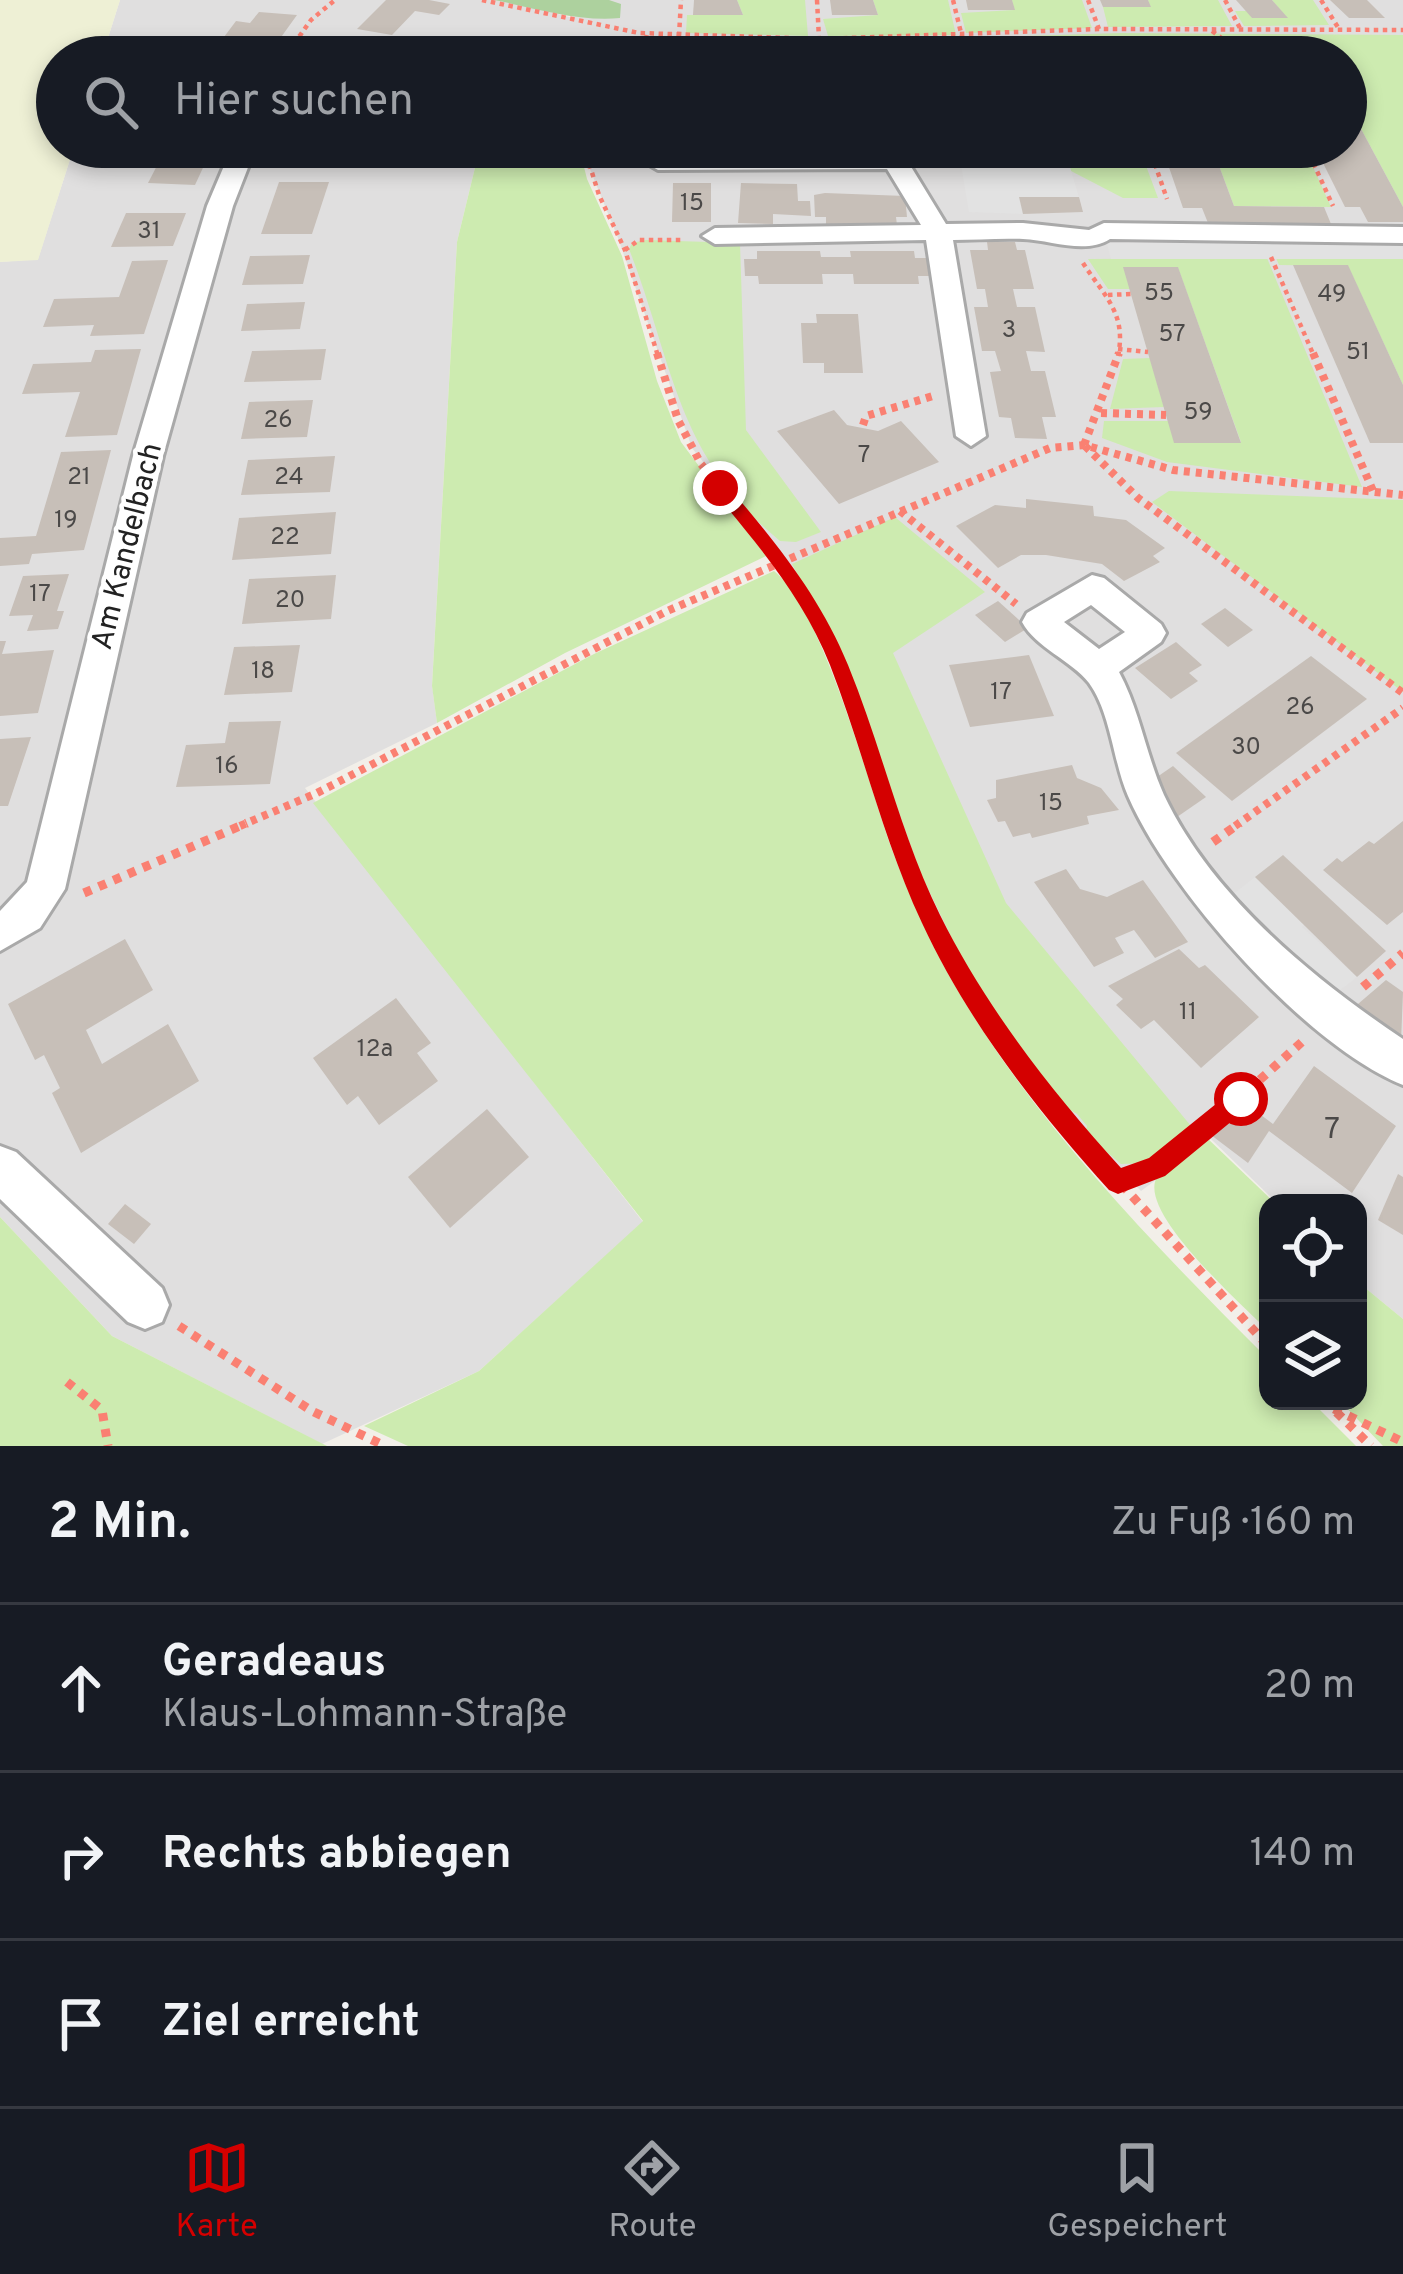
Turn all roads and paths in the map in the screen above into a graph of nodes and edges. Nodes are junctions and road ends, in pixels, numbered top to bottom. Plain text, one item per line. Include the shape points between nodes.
1 (335, 0) edge
2 (482, 0) edge
3 (681, 0) edge
4 (817, 0) edge
5 (952, 0) edge
6 (1088, 0) edge
7 (1226, 0) edge
8 (1321, 0) edge
9 (1099, 29) junction
10 (1211, 30) junction
11 (1241, 30) junction
12 (1340, 30) junction
13 (1403, 30) edge
14 (647, 34) joint
15 (300, 36) edge
16 (679, 36) joint
17 (819, 36) edge
18 (962, 36) edge
19 (979, 36) edge
20 (1219, 36) edge
21 (235, 168) edge
22 (588, 168) edge
23 (899, 168) edge
24 (1157, 168) edge
25 (1315, 168) edge
26 (1167, 199) dead end
27 (1330, 201) dead end
28 (938, 232) junction
29 (1260, 234) junction
30 (1091, 235) junction
31 (1403, 235) edge
32 (715, 236) joint
33 (626, 250) junction
34 (1131, 294) dead end
35 (1106, 295) junction
36 (1118, 349) junction
37 (1148, 352) dead end
38 (937, 396) dead end
39 (1101, 413) junction
40 (1166, 416) dead end
41 (863, 425) dead end
42 (971, 436) dead end
43 (1084, 445) junction
44 (1374, 493) junction
45 (1403, 495) edge
46 (900, 511) junction
47 (782, 561) junction
48 (1039, 622) junction
49 (1096, 670) junction
50 (1403, 693) edge
51 (1403, 708) edge
52 (1184, 862) junction
53 (13, 924) edge
54 (1330, 1015) junction
55 (1403, 1064) edge
56 (0, 1168) edge
57 (1118, 1182) junction
58 (145, 1304) joint
59 (1259, 1336) edge
60 (68, 1382) dead end
61 (1335, 1410) edge
62 (1340, 1410) edge
63 (1403, 1442) edge
64 (108, 1446) edge
65 (385, 1446) edge
66 (1371, 1446) edge

1 - 15 path
2 - 14 path
3 - 16 path
4 - 17 path
5 - 18 path
6 - 9 path
7 - 11 path
8 - 12 path
9 - 10 path
9 - 19 path
10 - 11 path
10 - 20 path
11 - 12 path
12 - 13 path
14 - 16 path
21 - 53 street, Am Kandelbach via 148,456 45,889
22 - 33 path
23 - 28 street
24 - 26 path
25 - 27 path
28 - 30 street
28 - 32 street
28 - 42 street
29 - 30 street
29 - 31 street
29 - 44 path
30 - 35 path via 1086,270
32 - 33 path via 639,239
33 - 47 path via 690,446
34 - 35 path
35 - 36 path via 1120,318
36 - 37 path
36 - 39 path
38 - 41 path via 866,416
39 - 40 path
39 - 43 path
43 - 44 path via 1173,470
43 - 46 path via 1050,448
43 - 50 path via 1138,498
44 - 45 path
46 - 47 path
46 - 48 path
47 - 53 path via 609,639 288,807
47 - 57 path via 838,664 914,881 968,990 1036,1090
48 - 49 street
48 - 49 street via 1092,587 1149,633
49 - 52 street via 1146,794
51 - 52 path
52 - 54 street via 1248,940
54 - 55 street
54 - 57 path via 1186,1146
56 - 58 street
57 - 59 path
58 - 65 path via 312,1411
60 - 64 path via 102,1410
61 - 66 path
62 - 63 path

